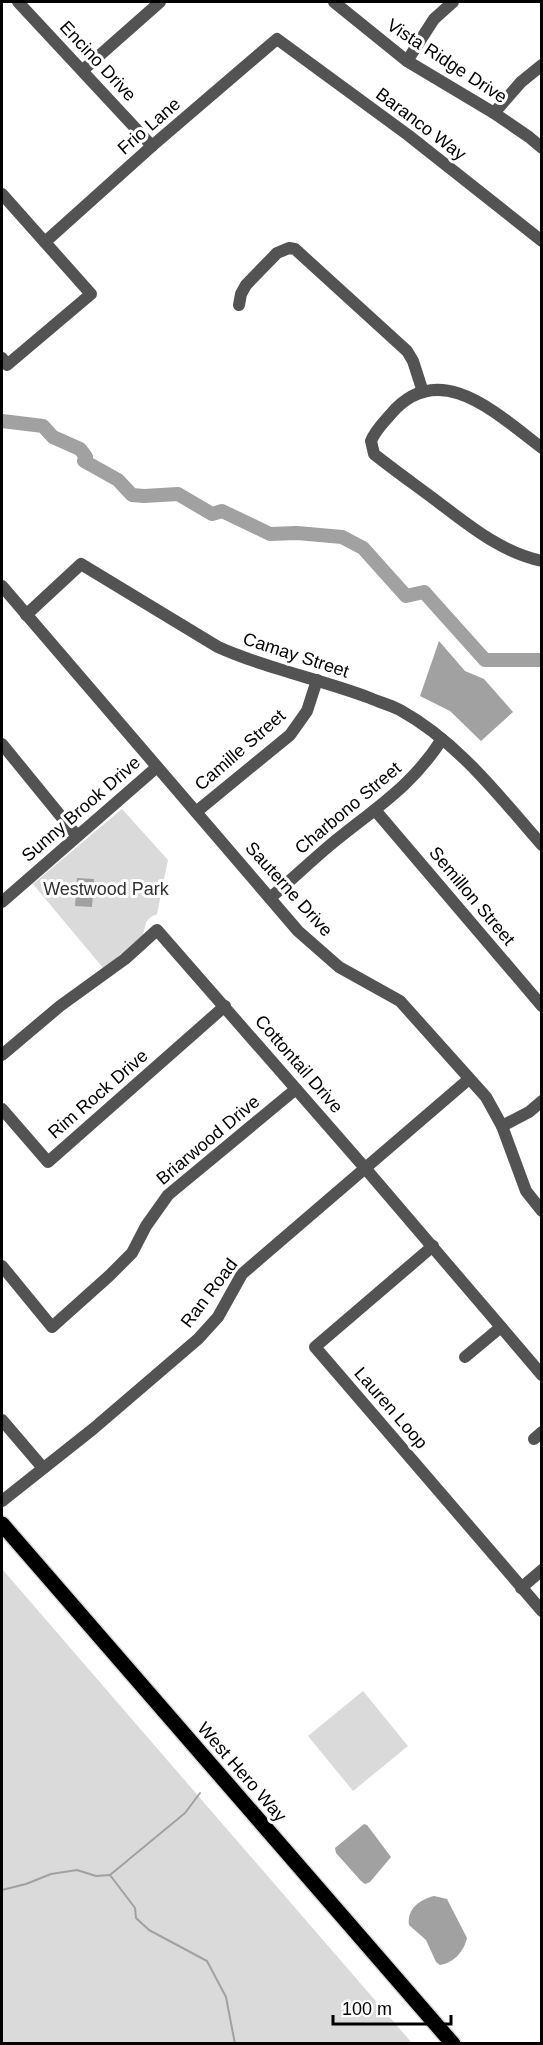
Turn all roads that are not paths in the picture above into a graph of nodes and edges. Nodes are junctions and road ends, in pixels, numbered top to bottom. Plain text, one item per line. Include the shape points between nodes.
1 (18, 2) edge
2 (160, 2) edge
3 (334, 2) edge
4 (453, 2) edge
5 (277, 39) joint
6 (407, 61) junction
7 (542, 64) edge
8 (83, 70) junction
9 (494, 113) junction
10 (152, 146) junction
11 (542, 148) edge
12 (2, 194) edge
13 (45, 242) junction
14 (542, 242) edge
15 (239, 304) dead end
16 (4, 362) edge
17 (423, 392) junction
18 (542, 448) edge
19 (542, 561) edge
20 (2, 586) edge
21 (26, 615) junction
22 (316, 680) junction
23 (442, 739) junction
24 (4, 751) edge
25 (157, 767) junction
26 (375, 810) junction
27 (196, 812) junction
28 (77, 836) junction
29 (542, 845) edge
30 (270, 898) junction
31 (2, 902) edge
32 (225, 1006) junction
33 (542, 1006) edge
34 (2, 1054) edge
35 (469, 1079) junction
36 (296, 1089) junction
37 (542, 1101) edge
38 (2, 1109) edge
39 (502, 1126) junction
40 (365, 1168) junction
41 (542, 1211) edge
42 (433, 1246) junction
43 (2, 1266) edge
44 (501, 1327) junction
45 (465, 1357) dead end
46 (542, 1375) edge
47 (2, 1420) edge
48 (43, 1468) junction
49 (2, 1501) edge
50 (2, 1524) edge
51 (542, 1570) edge
52 (521, 1588) junction
53 (542, 1611) edge
54 (453, 2043) edge

1 - 8 street, Encino Drive
2 - 8 street
3 - 6 street, Vista Ridge Drive
4 - 6 street via 434,19
5 - 10 street, Frio Lane
5 - 14 street, Baranco Way via 408,135
6 - 9 street, Vista Ridge Drive
7 - 9 street
8 - 10 street, Encino Drive
9 - 11 street, Vista Ridge Drive
10 - 13 street, Frio Lane
12 - 13 street
13 - 16 street via 91,294
15 - 17 street via 246,285 277,253 295,249 407,351
17 - 18 street via 438,390 481,402
17 - 19 street via 393,411 374,434 372,449 380,459 491,540 512,552
20 - 21 street, Sauterne Drive
21 - 22 street, Camay Street via 81,564 218,647
21 - 25 street, Sauterne Drive
22 - 23 street, Camay Street via 399,710
22 - 27 street, Camille Street via 308,711 294,730
23 - 26 street, Charbono Street via 417,774
23 - 29 street, Camay Street via 481,775
24 - 28 street
25 - 27 street, Sauterne Drive
25 - 28 street, Sunny Brook Drive
26 - 30 street, Charbono Street
26 - 33 street, Semillon Street
27 - 30 street, Sauterne Drive
28 - 31 street, Sunny Brook Drive
30 - 35 street, Sauterne Drive via 298,931 339,967 400,1001
32 - 34 street, Cottontail Drive via 157,930
32 - 36 street, Cottontail Drive
32 - 38 street, Rim Rock Drive via 48,1162
35 - 39 street, Sauterne Drive via 486,1097
35 - 40 street, Ran Road
36 - 40 street, Cottontail Drive
36 - 43 street, Briarwood Drive via 168,1196 132,1253 52,1327
37 - 39 street
39 - 41 street, Sauterne Drive via 526,1191
40 - 42 street, Cottontail Drive
40 - 48 street, Ran Road via 242,1274 218,1317 198,1339
42 - 44 street, Cottontail Drive
42 - 52 street, Lauren Loop via 315,1347
44 - 45 street
44 - 46 street, Cottontail Drive
47 - 48 street
48 - 49 street, Ran Road
50 - 54 main road, West Hero Way
51 - 52 street
52 - 53 street, Lauren Loop

